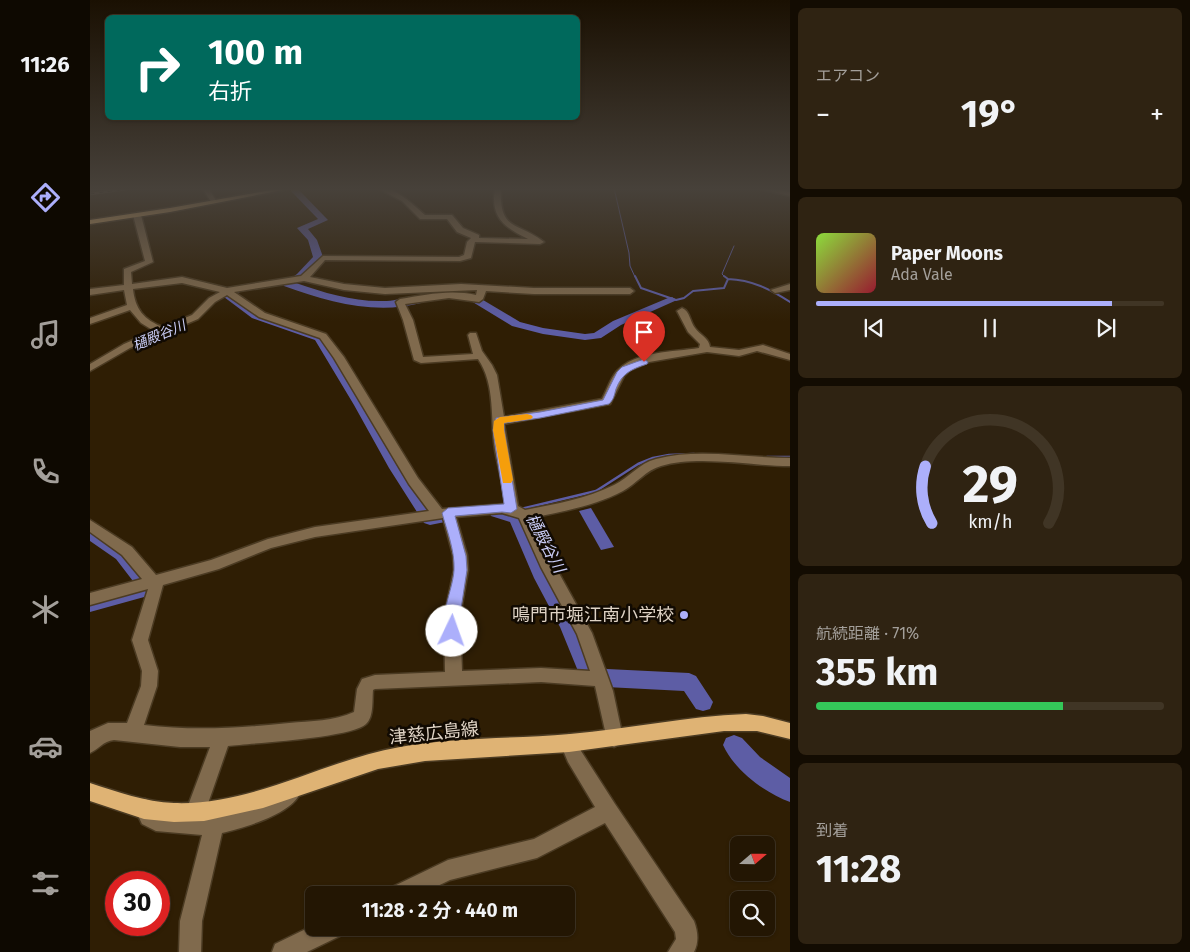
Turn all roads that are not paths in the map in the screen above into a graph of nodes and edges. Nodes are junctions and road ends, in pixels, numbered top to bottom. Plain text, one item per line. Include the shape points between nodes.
1 (141, 232) edge
2 (466, 232) edge
3 (522, 232) edge
4 (475, 240) junction
5 (300, 278) junction
6 (790, 287) edge
7 (128, 288) junction
8 (482, 288) junction
9 (775, 290) dead end
10 (630, 291) dead end
11 (90, 292) edge
12 (230, 292) junction
13 (131, 307) junction
14 (682, 310) dead end
15 (90, 321) edge
16 (163, 331) junction
17 (472, 335) dead end
18 (705, 349) junction
19 (481, 356) junction
20 (790, 358) edge
21 (90, 368) edge
22 (500, 421) junction
23 (790, 462) edge
24 (518, 512) junction
25 (436, 514) junction
26 (90, 526) edge
27 (147, 585) junction
28 (90, 599) edge
29 (598, 675) junction
30 (454, 680) junction
31 (790, 731) edge
32 (132, 732) junction
33 (222, 738) junction
34 (614, 738) junction
35 (569, 743) junction
36 (90, 744) edge
37 (298, 786) junction
38 (90, 792) edge
39 (145, 809) junction
40 (196, 811) junction
41 (608, 812) junction
42 (214, 828) junction
43 (415, 886) edge
44 (316, 936) edge
45 (190, 952) edge
46 (283, 952) edge
47 (680, 952) edge

1 - 7 street via 148,262 128,271
2 - 4 street via 476,237
3 - 4 street via 540,242
4 - 5 street via 471,242 465,259 323,258
5 - 8 street via 385,291
5 - 12 street
6 - 9 street
7 - 11 street
7 - 12 street via 187,281
7 - 13 street
8 - 10 street
8 - 19 street via 479,299 445,295 401,304 421,360
12 - 16 street via 212,300 195,317
12 - 25 street via 262,315 318,333 328,341
13 - 15 street
13 - 16 street via 142,321
14 - 18 street via 692,330 705,343
16 - 21 street via 126,346
17 - 19 street
18 - 20 street via 739,353 763,348
18 - 22 street via 656,358 625,369 606,402
19 - 22 street via 495,393
22 - 24 street via 500,438
23 - 24 street via 692,459 656,463 621,487 603,494 570,504
24 - 25 street via 502,508
24 - 29 street via 584,633
25 - 27 street via 291,537
25 - 30 street via 460,556 452,617
26 - 27 street via 128,551 151,578
27 - 28 street
27 - 32 street via 156,586 140,640 150,680
29 - 30 street via 587,679 541,676
29 - 34 street via 605,691
30 - 33 street via 375,682 365,689 362,716 358,720 331,727
31 - 34 main road, 津慈広島線 via 746,722
32 - 33 street via 180,738
32 - 36 street via 106,730
33 - 40 street
34 - 35 main road, 津慈広島線
35 - 37 main road, 津慈広島線 via 428,752 380,760
35 - 41 street
37 - 40 main road, 津慈広島線 via 222,808
37 - 42 street via 283,800
38 - 39 main road, 津慈広島線
39 - 40 main road, 津慈広島線
39 - 42 street via 156,821
41 - 43 street via 537,848 448,870
41 - 47 street via 686,929 687,943
42 - 45 street via 191,921
44 - 46 street

